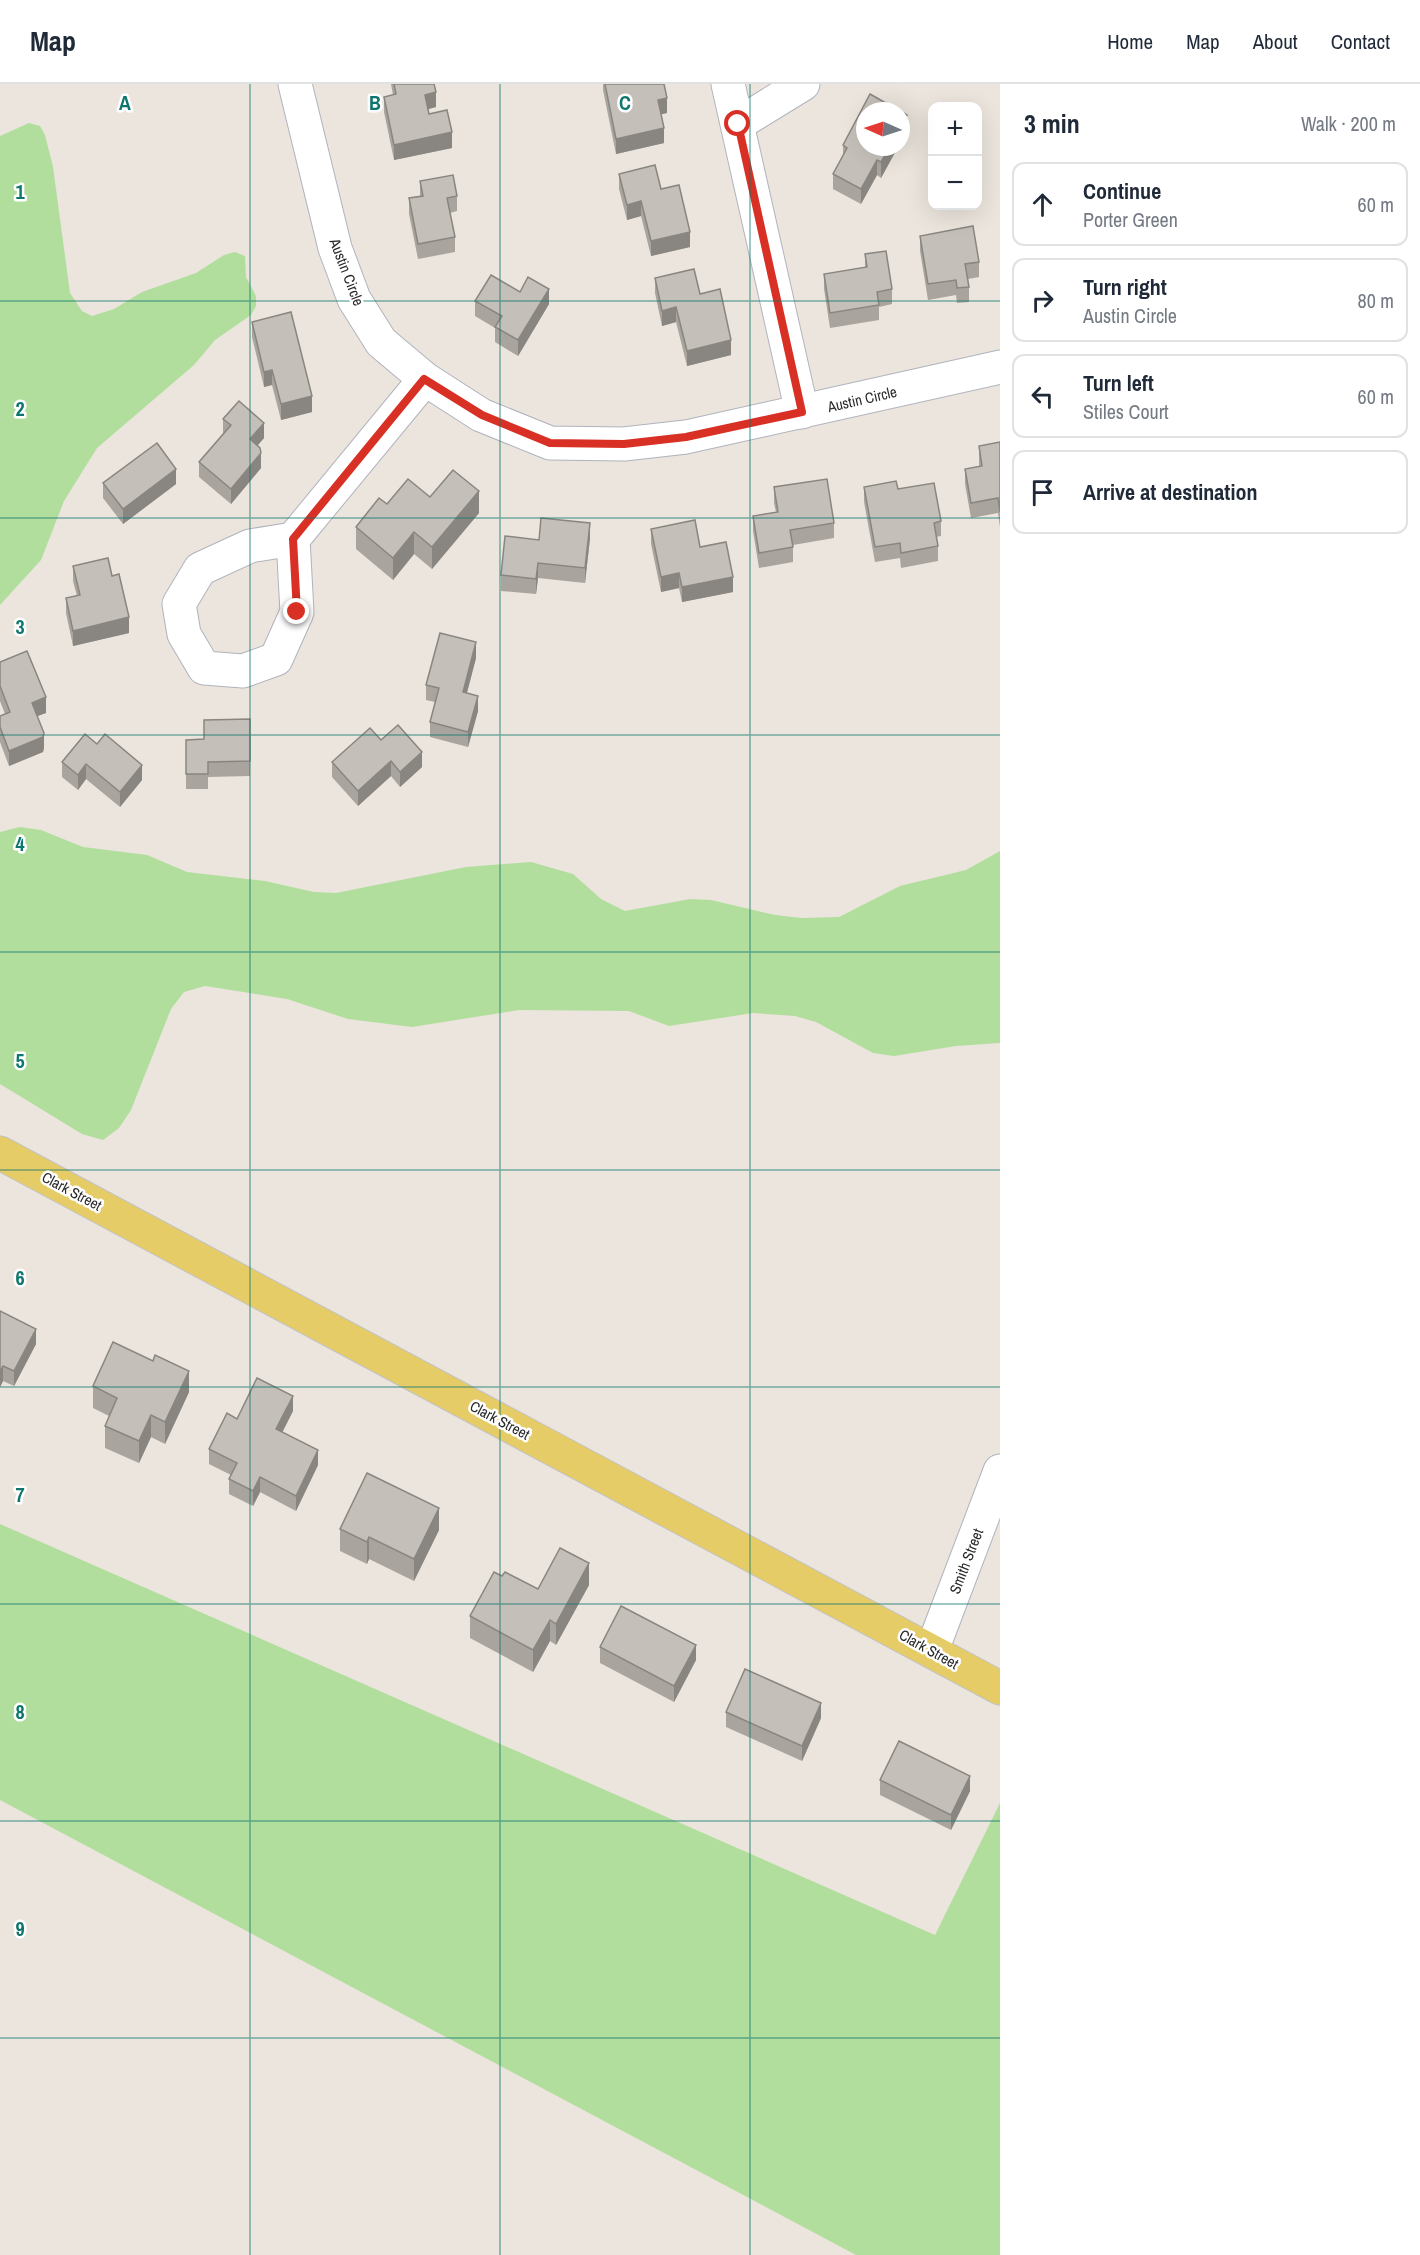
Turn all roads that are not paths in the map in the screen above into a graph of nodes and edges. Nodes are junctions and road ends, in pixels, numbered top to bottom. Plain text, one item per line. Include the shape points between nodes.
1 (296, 84) edge
2 (728, 84) edge
3 (803, 84) edge
4 (738, 124) junction
5 (1000, 367) edge
6 (424, 379) junction
7 (802, 412) junction
8 (293, 539) dead end
9 (0, 1153) edge
10 (1000, 1471) edge
11 (932, 1650) junction
12 (1000, 1688) edge

1 - 6 street, Austin Circle via 335,248 354,299 381,342
2 - 4 street
3 - 4 street
4 - 7 street
5 - 7 street, Austin Circle
6 - 7 street, Austin Circle via 482,415 550,443 624,444 686,437
6 - 8 street
9 - 11 main road, Clark Street
10 - 11 street, Smith Street
11 - 12 main road, Clark Street

